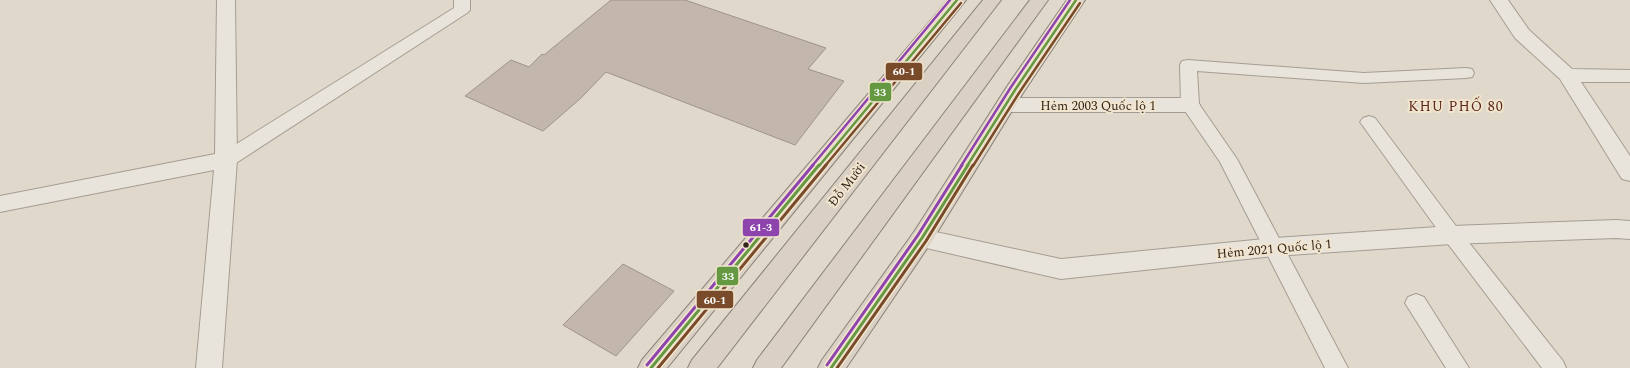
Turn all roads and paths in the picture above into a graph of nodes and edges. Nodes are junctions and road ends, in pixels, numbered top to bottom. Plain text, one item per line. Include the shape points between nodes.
1 (226, 0) edge
2 (462, 0) edge
3 (957, 0) edge
4 (992, 0) edge
5 (1038, 0) edge
6 (1076, 0) edge
7 (1499, 0) edge
8 (1466, 73) dead end
9 (1567, 75) junction
10 (1630, 76) edge
11 (1006, 105) junction
12 (1190, 105) junction
13 (1370, 122) dead end
14 (226, 160) junction
15 (1630, 173) edge
16 (0, 204) edge
17 (1630, 230) edge
18 (1452, 234) junction
19 (922, 238) junction
20 (1275, 247) junction
21 (1416, 303) dead end
22 (209, 368) edge
23 (651, 368) edge
24 (701, 368) edge
25 (766, 368) edge
26 (831, 368) edge
27 (1337, 368) edge
28 (1458, 368) edge
29 (1555, 368) edge

1 - 14 street
2 - 14 lane via 462,10
3 - 23 highway
4 - 24 highway, Đỗ Mười
5 - 25 highway
6 - 11 highway
7 - 9 street via 1522,34
8 - 12 lane via 1364,78 1188,65
9 - 10 street
9 - 15 street
11 - 12 street, Hẻm 2003 Quốc lộ 1
11 - 19 highway
12 - 20 lane via 1228,159
13 - 18 lane
14 - 16 street
14 - 22 street
17 - 18 street, Hẻm 2021 Quốc lộ 1
18 - 20 street, Hẻm 2021 Quốc lộ 1
18 - 29 lane
19 - 20 street, Hẻm 2021 Quốc lộ 1 via 1061,269
19 - 26 highway
20 - 27 lane
21 - 28 lane

